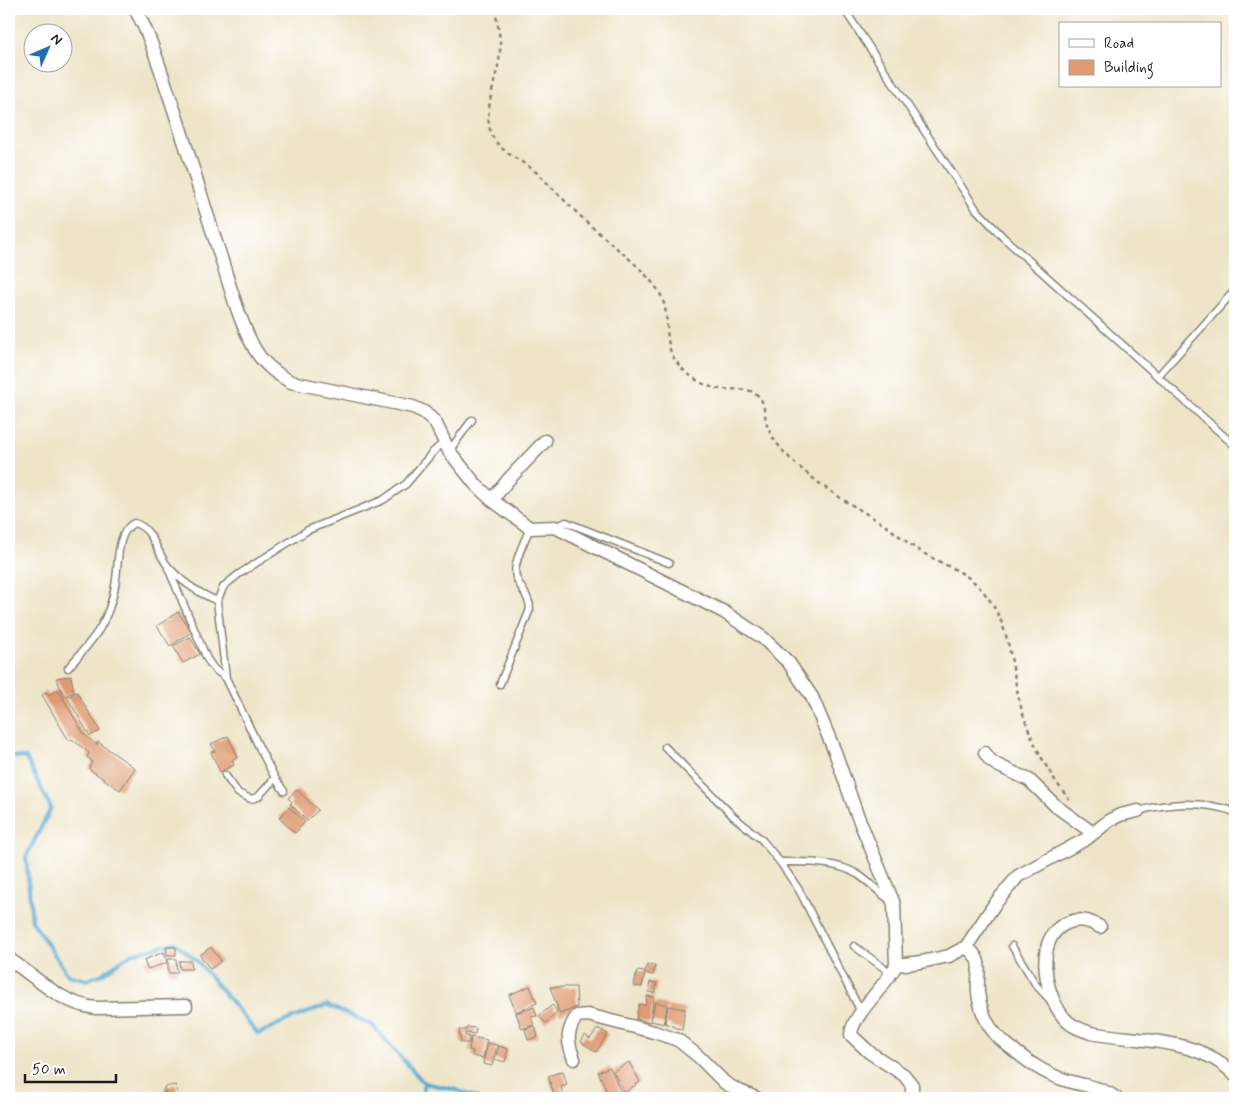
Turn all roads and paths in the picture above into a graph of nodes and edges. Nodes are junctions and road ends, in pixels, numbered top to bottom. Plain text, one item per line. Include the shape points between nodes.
1 (136, 9) edge
2 (495, 9) edge
3 (844, 9) edge
4 (1235, 290) edge
5 (1158, 376) junction
6 (472, 420) dead end
7 (545, 440) dead end
8 (447, 446) junction
9 (1235, 446) edge
10 (492, 500) junction
11 (530, 528) junction
12 (555, 528) junction
13 (669, 563) dead end
14 (167, 565) junction
15 (217, 601) junction
16 (68, 668) dead end
17 (226, 678) junction
18 (500, 684) dead end
19 (665, 747) dead end
20 (985, 753) dead end
21 (225, 775) dead end
22 (275, 778) junction
23 (284, 791) dead end
24 (1072, 802) dead end
25 (1138, 811) joint
26 (1235, 812) edge
27 (1093, 833) junction
28 (780, 862) junction
29 (894, 904) junction
30 (1100, 926) dead end
31 (854, 946) dead end
32 (1012, 946) dead end
33 (966, 947) junction
34 (9, 959) edge
35 (894, 970) junction
36 (1053, 1002) junction
37 (186, 1006) dead end
38 (861, 1012) junction
39 (574, 1059) dead end
40 (1235, 1075) edge
41 (756, 1098) edge
42 (912, 1098) edge
43 (1116, 1098) edge

1 - 8 street via 152,45 252,346 275,373 291,382 413,406 435,422
2 - 24 path via 500,54 488,121 498,143 537,173 656,287 664,299 670,350 679,366 718,390 748,390 756,394 761,399 772,436 805,471 921,552 962,572 985,593 1000,617 1009,642 1019,699 1029,730 1049,771
3 - 5 lane via 976,209
4 - 5 lane
5 - 9 lane
6 - 8 lane
7 - 10 street
8 - 10 street
8 - 15 lane via 434,452 406,484 383,500 308,530 239,574 224,586
10 - 11 street
11 - 12 street
11 - 18 lane via 515,569 530,609
12 - 13 lane via 566,522
12 - 29 street via 724,612 763,638 789,663 812,697
14 - 15 lane via 193,589
14 - 16 lane via 144,528 139,524 129,525 122,534 115,585 104,624
14 - 17 lane via 207,659
15 - 17 lane
17 - 22 lane
19 - 28 lane via 733,816 762,840
20 - 27 street via 997,765 1029,780 1056,807
21 - 22 lane via 238,793 251,799 258,797
22 - 23 lane
25 - 26 lane via 1182,803 1203,804
25 - 27 street via 1120,815
27 - 33 street via 1018,876
28 - 29 lane via 807,862 844,868 857,874
28 - 38 lane via 799,890
29 - 35 street
30 - 36 street via 1078,920 1062,925 1054,932 1046,960 1047,983
31 - 35 lane
32 - 36 lane via 1036,985
33 - 35 street via 949,956
33 - 43 street via 974,952 979,963 978,992 984,1017 998,1037 1046,1074 1097,1088
34 - 37 street via 41,984 85,1007
35 - 38 street
36 - 40 street via 1065,1020 1077,1028 1100,1035 1189,1048 1218,1061
38 - 42 street via 851,1035 909,1080
39 - 41 street via 568,1042 570,1026 578,1016 588,1014 678,1040 725,1083

